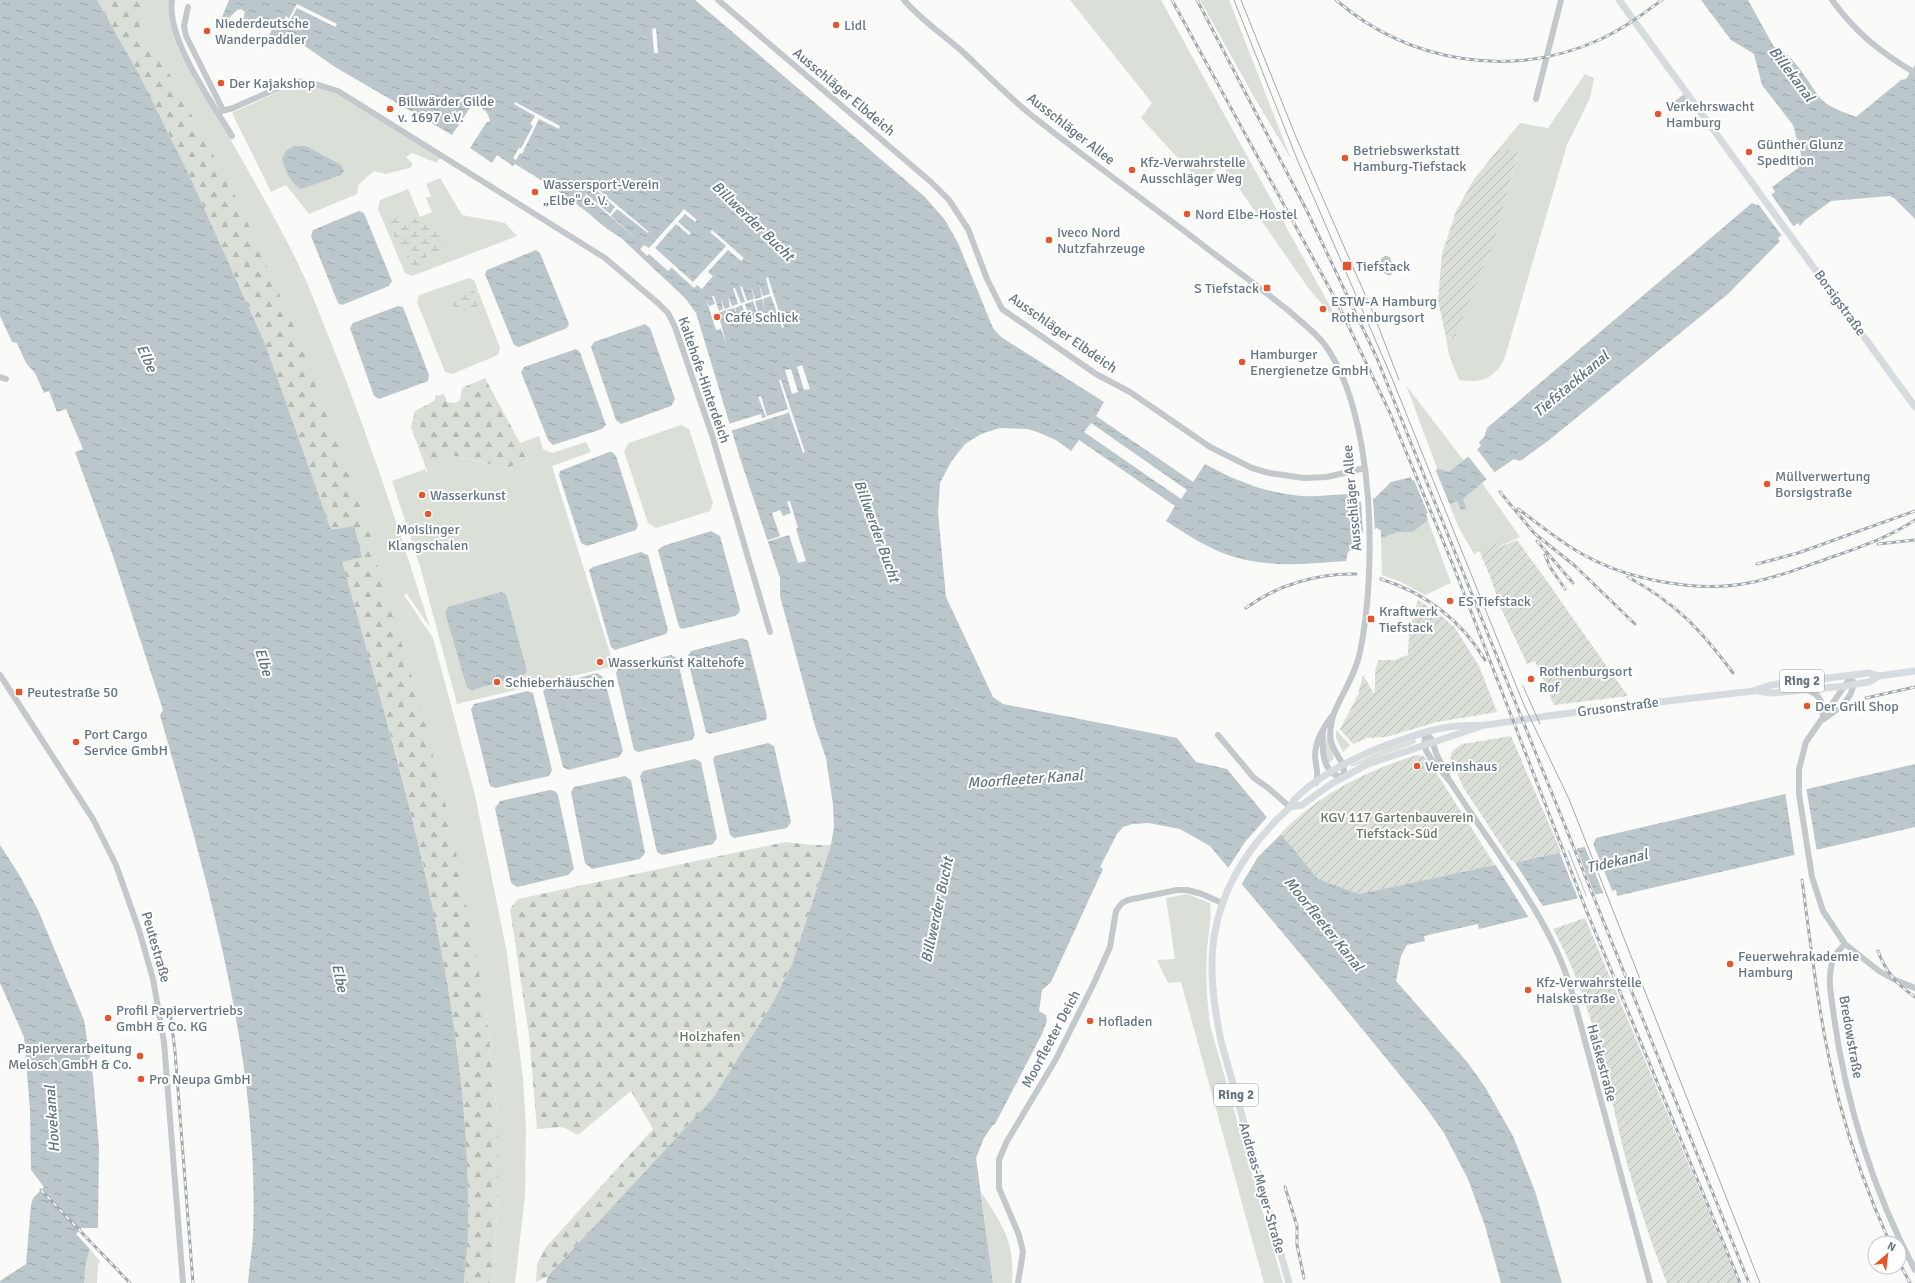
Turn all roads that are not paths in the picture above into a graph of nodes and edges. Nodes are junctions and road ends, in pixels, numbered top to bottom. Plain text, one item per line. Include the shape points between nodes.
1 (172, 0) edge
2 (718, 0) edge
3 (904, 0) edge
4 (1561, 0) edge
5 (1619, 0) edge
6 (1832, 0) edge
7 (188, 7) dead end
8 (1913, 71) edge
9 (1688, 95) junction
10 (1536, 99) dead end
11 (1672, 106) dead end
12 (221, 111) junction
13 (232, 136) dead end
14 (1915, 407) edge
15 (1365, 468) junction
16 (770, 632) dead end
17 (1915, 671) edge
18 (0, 675) edge
19 (1852, 675) junction
20 (1879, 676) junction
21 (1853, 685) junction
22 (1845, 686) junction
23 (1808, 690) junction
24 (1753, 691) junction
25 (1334, 713) junction
26 (1822, 720) junction
27 (1483, 726) junction
28 (1323, 730) junction
29 (1426, 732) junction
30 (1218, 735) dead end
31 (1433, 742) junction
32 (1424, 744) junction
33 (1344, 765) junction
34 (1331, 772) junction
35 (1343, 777) junction
36 (1450, 782) junction
37 (1316, 783) junction
38 (1290, 807) junction
39 (1222, 902) junction
40 (1845, 944) junction
41 (1915, 988) edge
42 (1915, 1270) edge
43 (183, 1283) edge
44 (1018, 1283) edge
45 (1289, 1283) edge
46 (1650, 1283) edge

1 - 12 street via 171,12 176,33 209,99
2 - 15 street, Ausschläger Elbdeich via 949,200 968,229 987,279 1002,309 1096,374 1130,392 1210,447 1252,468 1304,478 1327,477
3 - 15 street, Ausschläger Allee via 932,28 957,47 1032,115 1266,292 1317,336 1330,354 1347,389 1356,419
4 - 10 street
5 - 9 main road, Borsigstraße
6 - 8 street via 1859,33
7 - 12 street via 184,26 186,36
9 - 11 street
9 - 14 main road, Borsigstraße
12 - 13 street
12 - 16 street, Kaltehofe-Hinterdeich via 294,81 312,83 338,91 605,258 659,304 672,319 712,435
15 - 25 street, Ausschläger Allee via 1370,532 1369,582 1360,652 1350,682
17 - 20 main road, Grusonstraße / Ring 2
18 - 43 street, Peutestraße via 93,819 116,865 154,979 165,1047
19 - 20 main road, Grusonstraße / Ring 2 via 1869,673
19 - 21 street
19 - 22 street
19 - 24 main road, Grusonstraße / Ring 2 via 1771,685
20 - 21 main road, Grusonstraße / Ring 2 via 1869,682
21 - 22 main road, Grusonstraße / Ring 2
21 - 26 street via 1853,691 1848,698 1835,712
22 - 23 main road, Grusonstraße / Ring 2
22 - 26 street
23 - 24 main road, Grusonstraße / Ring 2 via 1772,693
23 - 26 street via 1822,700
24 - 27 main road, Grusonstraße / Ring 2
25 - 28 street, Ausschläger Allee
25 - 33 street, Ausschläger Allee via 1331,742
26 - 40 street via 1806,742 1798,784 1816,894 1823,911
27 - 29 main road, Grusonstraße / Ring 2 via 1458,726
27 - 31 main road, Grusonstraße / Ring 2
28 - 34 street via 1324,757
28 - 37 street, Ausschläger Allee via 1315,750 1318,776
29 - 31 street, Halskestraße
29 - 32 street
29 - 33 main road, Grusonstraße / Ring 2 via 1382,747
30 - 38 street via 1254,778
31 - 32 main road, Grusonstraße / Ring 2
31 - 36 street, Halskestraße
32 - 35 main road, Grusonstraße / Ring 2 via 1376,760
32 - 36 street, Halskestraße via 1430,757
33 - 34 main road, Grusonstraße / Ring 2
33 - 35 street
34 - 35 street
34 - 37 main road, Andreas-Meyer-Straße / Ring 2
35 - 38 main road, Andreas-Meyer-Straße / Ring 2 via 1302,805
36 - 46 street, Halskestraße via 1554,944 1567,976
37 - 38 main road, Andreas-Meyer-Straße / Ring 2 via 1295,798
38 - 39 main road, Andreas-Meyer-Straße / Ring 2 via 1252,848
39 - 44 street, Moorfleeter Deich via 1196,892 1177,890 1128,900 1117,908 1110,946 1101,970 1056,1059 1006,1143 999,1160 999,1188 1019,1235 1023,1252
39 - 45 main road, Andreas-Meyer-Straße / Ring 2 via 1214,937 1213,1001 1224,1054
40 - 41 street via 1879,971
40 - 42 street, Bredowstraße via 1834,957 1830,975 1841,1059 1853,1110 1873,1173

